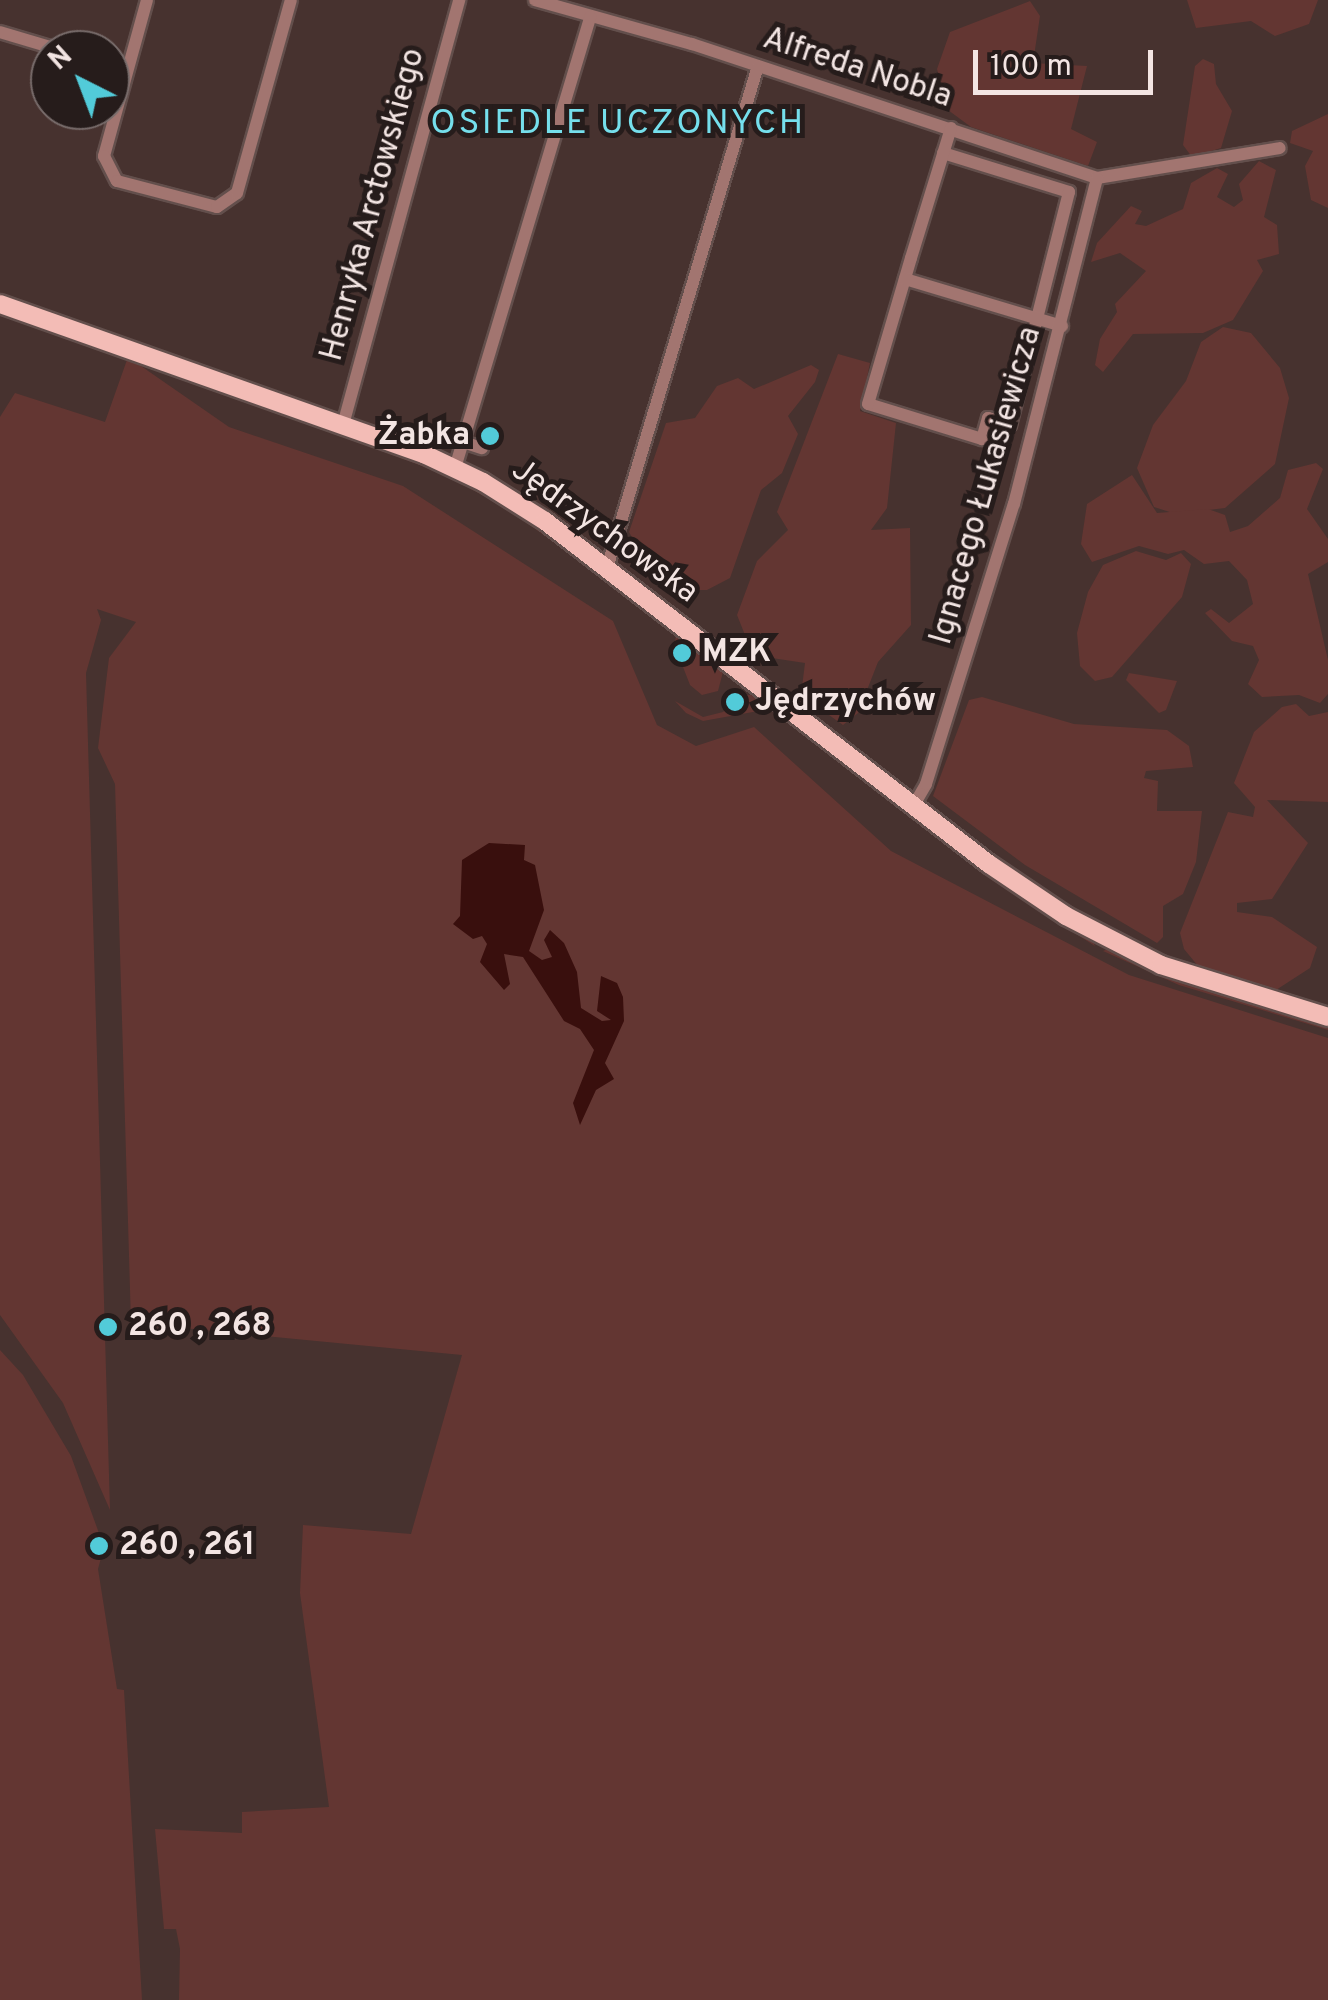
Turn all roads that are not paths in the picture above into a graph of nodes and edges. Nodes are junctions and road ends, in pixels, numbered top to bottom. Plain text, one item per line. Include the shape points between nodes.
1 (147, 0) edge
2 (292, 0) edge
3 (458, 0) edge
4 (536, 0) edge
5 (590, 17) junction
6 (0, 32) edge
7 (30, 41) edge
8 (130, 57) edge
9 (758, 66) junction
10 (950, 128) junction
11 (111, 130) edge
12 (1280, 148) dead end
13 (943, 153) junction
14 (1098, 178) junction
15 (905, 279) junction
16 (0, 304) edge
17 (1038, 320) junction
18 (1062, 326) junction
19 (342, 425) junction
20 (463, 442) junction
21 (482, 448) dead end
22 (455, 468) junction
23 (607, 568) junction
24 (914, 805) junction
25 (1328, 1016) edge

1 - 8 street
2 - 11 street via 236,193 216,207 117,180 104,156
3 - 19 street, Henryka Arctowskiego
4 - 5 street, Alfreda Nobla
5 - 9 street, Alfreda Nobla
5 - 20 street
6 - 7 street
9 - 10 street, Alfreda Nobla
9 - 23 street
10 - 13 street
10 - 14 street, Alfreda Nobla
12 - 14 street, Alfreda Nobla
13 - 15 street
13 - 17 street via 1069,192
14 - 18 street, Ignacego Łukasiewicza
15 - 17 street
15 - 17 street via 868,404 915,419 982,439 988,418 1010,425
16 - 19 main road, Jędrzychowska
17 - 18 street
18 - 24 street, Ignacego Łukasiewicza via 1002,542
19 - 22 main road, Jędrzychowska
20 - 21 street
20 - 22 street
22 - 23 main road, Jędrzychowska via 521,504
23 - 24 main road, Jędrzychowska
24 - 25 main road, Jędrzychowska via 1015,883 1122,947 1230,990

